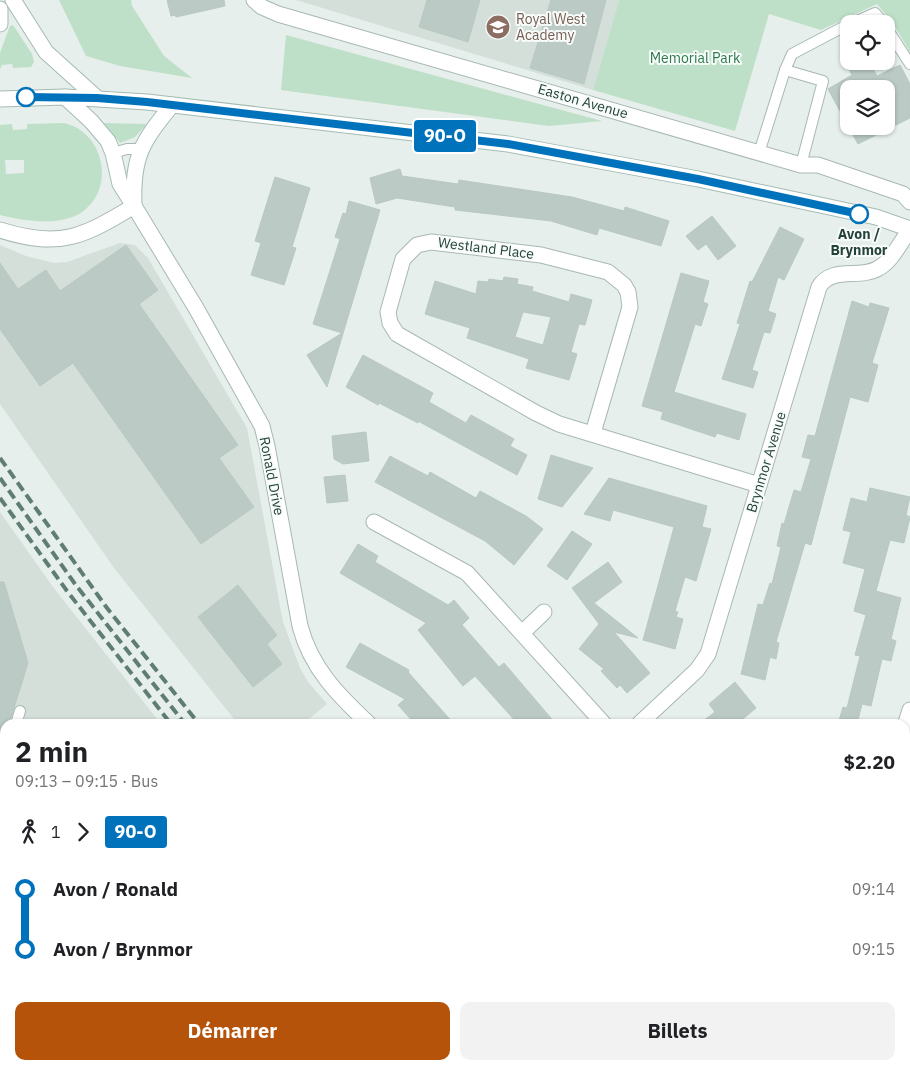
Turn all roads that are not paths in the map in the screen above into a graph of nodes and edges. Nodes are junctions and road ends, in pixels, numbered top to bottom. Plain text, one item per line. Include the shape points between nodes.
1 (13, 0) edge
2 (254, 0) edge
3 (0, 9) edge
4 (0, 24) edge
5 (840, 29) edge
6 (895, 41) edge
7 (910, 64) edge
8 (785, 70) junction
9 (65, 97) junction
10 (97, 98) junction
11 (0, 99) edge
12 (172, 105) junction
13 (141, 149) junction
14 (759, 153) junction
15 (113, 154) junction
16 (801, 165) junction
17 (910, 202) edge
18 (134, 206) junction
19 (910, 229) edge
20 (0, 230) edge
21 (592, 433) junction
22 (759, 485) junction
23 (374, 522) dead end
24 (544, 612) dead end
25 (522, 632) junction
26 (20, 711) dead end
27 (18, 719) edge
28 (364, 719) edge
29 (600, 719) edge
30 (644, 719) edge

1 - 10 street via 46,52
2 - 14 street, Easton Avenue via 262,8 278,14
3 - 4 street
5 - 8 lane via 792,54
6 - 7 lane
8 - 14 lane
8 - 16 lane via 823,81
9 - 10 street
9 - 11 street
9 - 15 street, Ronald Drive via 103,134
10 - 12 street
12 - 13 street via 149,133
12 - 19 street via 543,149 876,217
13 - 15 lane
13 - 18 street via 134,178
14 - 16 street, Easton Avenue
15 - 18 street, Ronald Drive via 120,184
16 - 17 street, Easton Avenue via 818,165 897,191
18 - 20 street via 88,232 68,238 30,238
18 - 28 street, Ronald Drive via 262,426 300,626 310,655 324,678
19 - 22 street, Brynmor Avenue via 888,261 877,269 863,274 833,276 819,287
21 - 21 street, Westland Place via 559,424 536,413 395,331 388,312 403,259 410,250 431,242 541,255 608,272 620,280 628,292 630,307
21 - 22 street, Westland Place
22 - 30 street, Brynmor Avenue via 708,654 697,670
23 - 25 street via 467,573
24 - 25 street
25 - 29 street
26 - 27 lane

